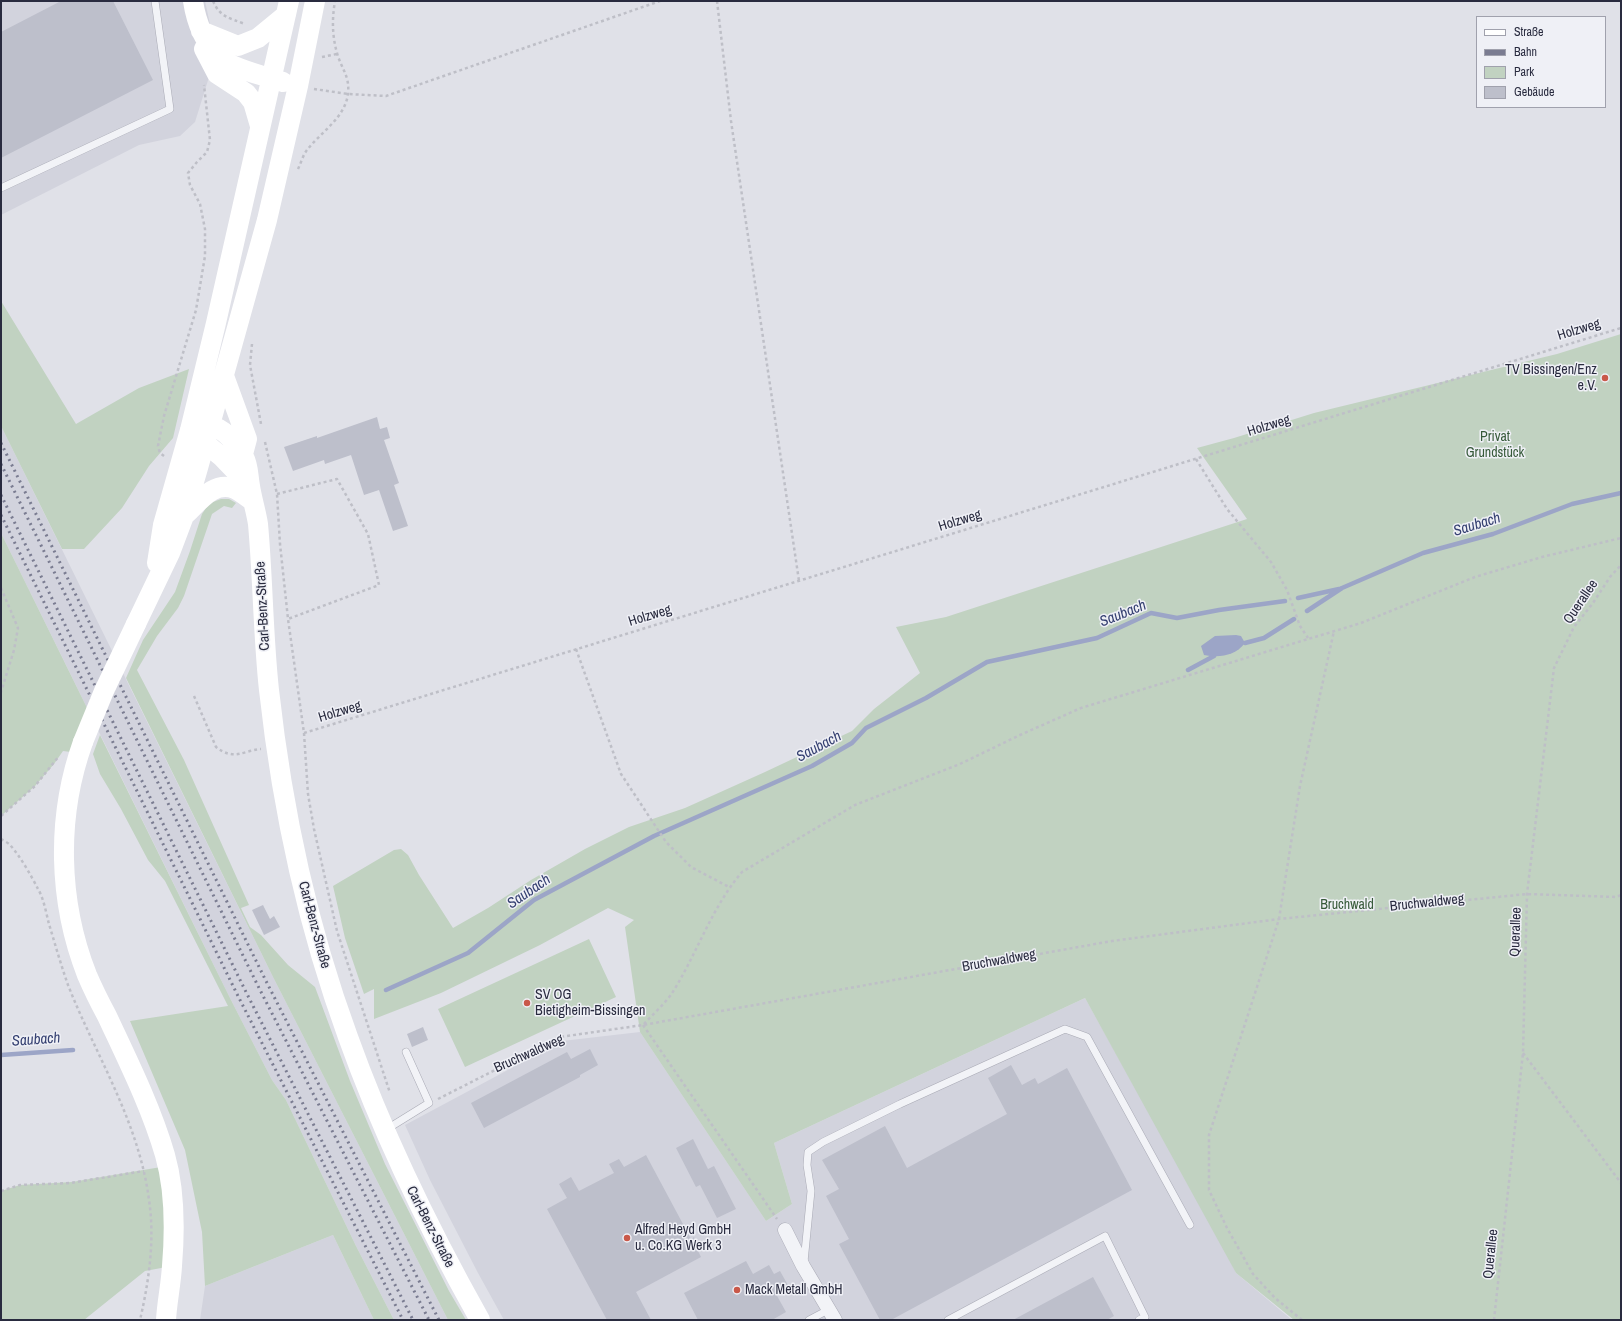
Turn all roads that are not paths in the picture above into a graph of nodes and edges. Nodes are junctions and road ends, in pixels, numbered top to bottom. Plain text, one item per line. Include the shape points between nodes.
1 (155, 1) edge
2 (193, 1) edge
3 (315, 1) edge
4 (288, 8) edge
5 (201, 31) junction
6 (271, 78) junction
7 (298, 86) junction
8 (260, 126) junction
9 (1, 188) edge
10 (224, 376) junction
11 (190, 430) junction
12 (207, 435) junction
13 (243, 454) junction
14 (251, 493) junction
15 (184, 516) junction
16 (154, 584) junction
17 (406, 1052) dead end
18 (392, 1126) junction
19 (1190, 1225) dead end
20 (785, 1230) road end
21 (803, 1266) junction
22 (164, 1315) edge
23 (832, 1315) edge
24 (480, 1320) edge
25 (809, 1320) edge
26 (948, 1320) edge
27 (1139, 1320) edge

1 - 9 lane via 170,109
2 - 5 main road
3 - 7 main road
4 - 5 main road via 258,38 238,46
4 - 6 main road
5 - 6 main road via 214,52 223,60
5 - 8 main road via 204,51 217,74 246,93 253,102
6 - 7 main road
6 - 8 main road
7 - 10 main road via 267,220
8 - 11 main road
10 - 12 main road
10 - 13 main road, Carl-Benz-Straße via 247,439
11 - 12 main road, Carl-Benz-Straße
11 - 16 main road via 162,525
12 - 13 main road, Carl-Benz-Straße via 228,436
12 - 14 main road, Carl-Benz-Straße
12 - 15 main road
13 - 14 main road, Carl-Benz-Straße via 248,465
14 - 15 main road via 219,487 209,492
14 - 18 main road, Carl-Benz-Straße via 257,522 275,747 298,866 316,939 348,1037
15 - 16 main road via 170,553
16 - 22 main road, bridge via 104,691 81,748 66,810 64,857 65,886 73,933 87,975 138,1084 165,1157 173,1216 172,1266
17 - 18 lane via 429,1104
18 - 24 main road, Carl-Benz-Straße via 410,1188
19 - 21 lane via 1087,1037 1064,1029 900,1104 808,1152 811,1191
20 - 21 street
21 - 23 street
23 - 25 lane
26 - 27 lane via 1105,1236 1145,1317

